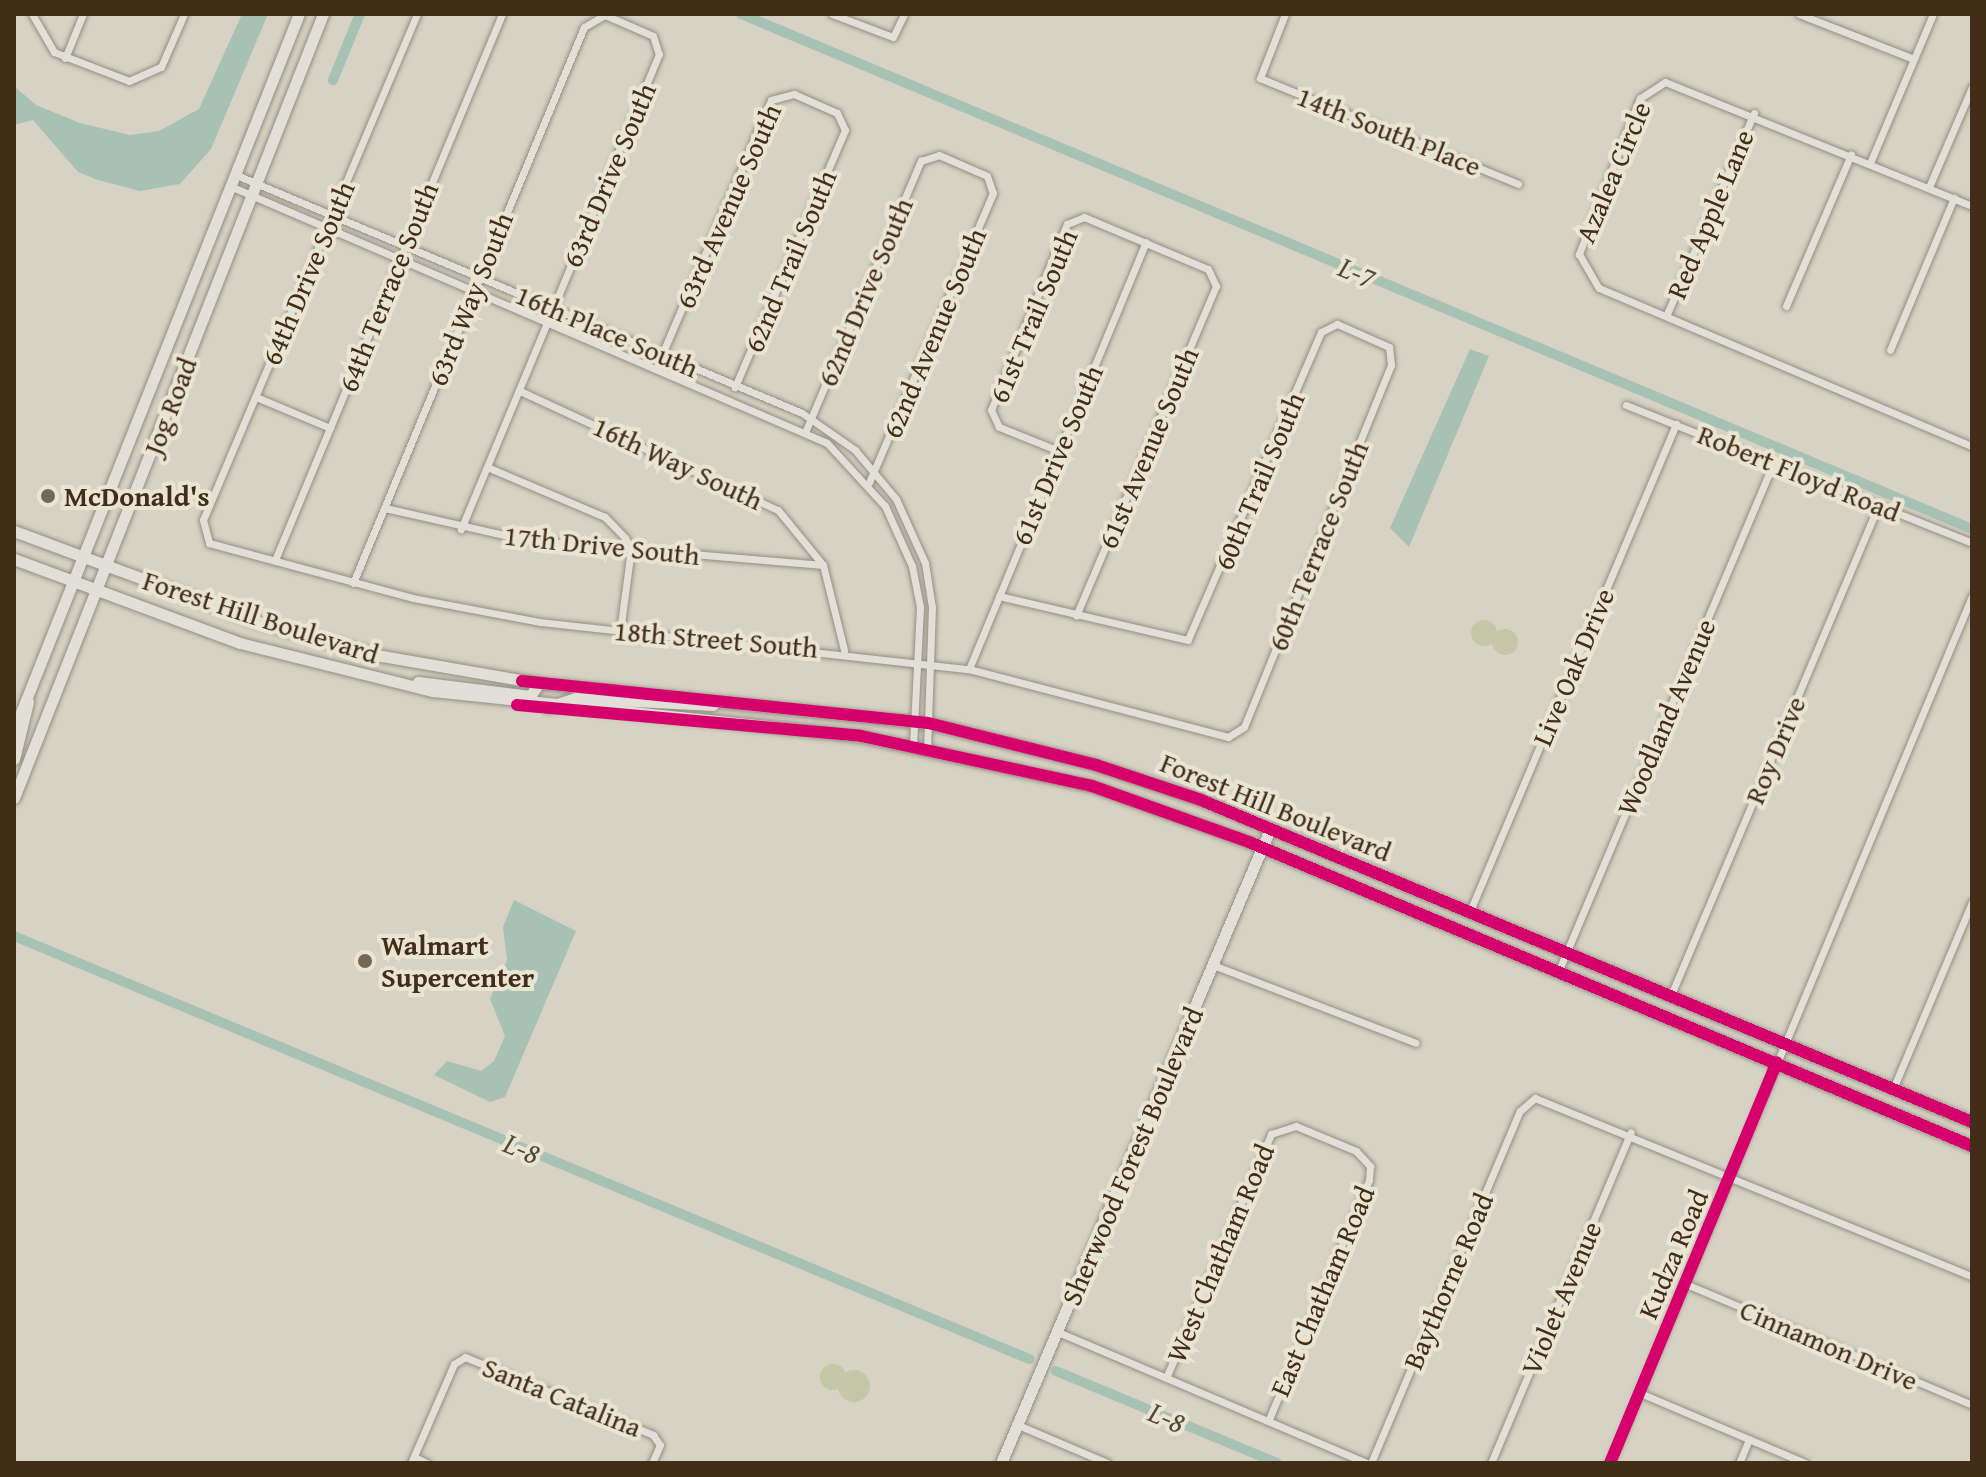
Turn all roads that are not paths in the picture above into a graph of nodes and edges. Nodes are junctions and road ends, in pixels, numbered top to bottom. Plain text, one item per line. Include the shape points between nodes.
1 (32, 14) edge
2 (83, 14) edge
3 (184, 14) edge
4 (299, 14) edge
5 (323, 14) edge
6 (417, 14) edge
7 (502, 14) edge
8 (832, 14) edge
9 (904, 14) edge
10 (1285, 14) edge
11 (1799, 14) edge
12 (1933, 14) edge
13 (657, 41) joint
14 (65, 58) junction
15 (1914, 59) junction
16 (1972, 87) edge
17 (1754, 113) junction
18 (845, 124) joint
19 (1851, 154) junction
20 (1870, 163) junction
21 (232, 180) junction
22 (991, 181) joint
23 (1518, 184) dead end
24 (1929, 187) junction
25 (254, 189) junction
26 (1954, 198) junction
27 (1972, 206) edge
28 (332, 214) junction
29 (327, 226) junction
30 (1146, 242) junction
31 (405, 245) junction
32 (400, 257) junction
33 (479, 276) junction
34 (474, 288) junction
35 (1786, 306) dead end
36 (553, 308) junction
37 (1667, 314) junction
38 (549, 320) junction
39 (1890, 350) dead end
40 (1392, 353) joint
41 (662, 354) junction
42 (657, 366) junction
43 (736, 385) junction
44 (520, 391) junction
45 (256, 397) junction
46 (731, 397) junction
47 (1626, 405) dead end
48 (811, 418) junction
49 (1676, 424) junction
50 (330, 428) junction
51 (806, 430) junction
52 (1972, 446) edge
53 (1059, 451) junction
54 (1773, 464) junction
55 (487, 467) junction
56 (875, 470) junction
57 (869, 483) junction
58 (1879, 504) junction
59 (385, 508) junction
60 (461, 529) junction
61 (14, 531) edge
62 (202, 533) joint
63 (1972, 543) edge
64 (631, 549) junction
65 (83, 556) junction
66 (922, 556) junction
67 (14, 559) edge
68 (275, 560) junction
69 (910, 560) junction
70 (823, 565) junction
71 (107, 566) junction
72 (73, 581) junction
73 (353, 583) junction
74 (98, 591) junction
75 (999, 596) junction
76 (1972, 596) edge
77 (1076, 616) junction
78 (620, 631) junction
79 (844, 650) junction
80 (919, 661) junction
81 (932, 663) junction
82 (969, 669) junction
83 (377, 679) junction
84 (539, 683) junction
85 (28, 693) junction
86 (725, 701) junction
87 (543, 708) junction
88 (915, 721) junction
89 (928, 723) junction
90 (14, 730) edge
91 (1235, 736) joint
92 (913, 744) junction
93 (927, 747) junction
94 (14, 759) edge
95 (14, 798) edge
96 (1270, 829) junction
97 (1262, 847) junction
98 (1972, 902) edge
99 (1470, 911) junction
100 (1567, 951) junction
101 (1213, 965) junction
102 (1559, 970) junction
103 (1671, 995) junction
104 (1784, 1042) junction
105 (1416, 1043) dead end
106 (1777, 1062) junction
107 (1893, 1089) junction
108 (1972, 1122) edge
109 (1276, 1129) joint
110 (1631, 1132) junction
111 (1972, 1146) edge
112 (1732, 1175) junction
113 (1972, 1276) edge
114 (1686, 1284) junction
115 (1058, 1332) junction
116 (1166, 1378) junction
117 (1640, 1393) junction
118 (1972, 1405) edge
119 (1268, 1421) junction
120 (1018, 1425) junction
121 (1749, 1439) junction
122 (412, 1460) edge
123 (427, 1463) edge
124 (652, 1463) edge
125 (1001, 1463) edge
126 (1107, 1463) edge
127 (1369, 1463) edge
128 (1491, 1463) edge
129 (1610, 1463) edge
130 (1739, 1463) edge
131 (1805, 1463) edge

1 - 14 street via 44,42
2 - 14 street
3 - 14 street via 165,62 143,79 122,80
4 - 21 main road, Jog Road
5 - 25 main road, Jog Road
6 - 28 street, 64th Drive South
7 - 31 street, 64th Terrace South
8 - 9 street via 893,37
10 - 23 street, 14th South Place via 1260,78
11 - 15 street
12 - 15 street
13 - 33 street, 63rd Way South via 605,15 592,17
13 - 36 street, 63rd Drive South via 659,54
15 - 20 street
16 - 24 street
17 - 19 street, Azalea Circle
17 - 37 street, Red Apple Lane
17 - 37 street, Azalea Circle via 1677,83 1659,84 1640,98 1579,254 1599,288
18 - 41 street, 63rd Avenue South via 837,113 782,93 771,100
18 - 43 street, 62nd Trail South
19 - 20 street, Azalea Circle
19 - 35 street
20 - 24 street, Azalea Circle
21 - 25 street, 16th Place South
21 - 25 street, 16th Place South
21 - 65 main road, Jog Road
22 - 48 street, 62nd Drive South via 939,155 926,157
22 - 56 street, 62nd Avenue South via 993,193
24 - 26 street, Azalea Circle
25 - 28 street, 16th Place South
25 - 29 street, 16th Place South
25 - 71 main road, Jog Road
26 - 27 street, Azalea Circle
26 - 39 street
28 - 29 street, 64th Drive South
28 - 31 street, 16th Place South
29 - 32 street, 16th Place South
29 - 45 street, 64th Drive South
30 - 53 street, 61st Drive South
30 - 53 street, 61st Trail South via 1078,217 1067,224 992,417 999,427
30 - 77 street, 61st Avenue South via 1208,269 1215,280
31 - 32 street, 64th Terrace South
31 - 33 street, 16th Place South
32 - 34 street, 16th Place South
32 - 50 street, 64th Terrace South
33 - 34 street, 63rd Way South
33 - 36 street, 16th Place South
34 - 38 street, 16th Place South
34 - 59 street, 63rd Way South
36 - 38 street, 63rd Drive South
36 - 41 street, 16th Place South
37 - 52 street, Azalea Circle
38 - 42 street, 16th Place South
38 - 44 street, 63rd Drive South
40 - 77 street, 60th Trail South via 1385,342 1331,325 1321,332 1188,640
40 - 91 street, 60th Terrace South
41 - 42 street, 63rd Avenue South
41 - 43 street, 16th Place South
42 - 46 street, 16th Place South
43 - 46 street, 62nd Trail South
43 - 48 street, 16th Place South
44 - 55 street, 63rd Drive South
44 - 70 street, 16th Way South via 760,498 793,523
45 - 50 street
45 - 62 street, 64th Drive South
46 - 51 street, 16th Place South
47 - 49 street, Robert Floyd Road
48 - 51 street, 62nd Drive South
48 - 56 street, 16th Place South
49 - 54 street, Robert Floyd Road
49 - 99 street, Live Oak Drive
50 - 68 street, 64th Terrace South
51 - 57 street, 16th Place South
53 - 75 street, 61st Drive South
54 - 58 street, Robert Floyd Road
54 - 100 street, Woodland Avenue
55 - 60 street, 63rd Drive South
55 - 64 street via 605,517
56 - 57 street, 62nd Avenue South
56 - 66 street, 16th Place South
57 - 69 street, 16th Place South
58 - 63 street, Robert Floyd Road
58 - 103 street, Roy Drive
59 - 60 street, 17th Drive South
59 - 73 street, 63rd Way South
60 - 64 street, 17th Drive South
61 - 65 main road, Forest Hill Boulevard
62 - 68 street, 18th Street South via 221,548
64 - 70 street, 17th Drive South
64 - 78 street
65 - 71 main road, Forest Hill Boulevard
65 - 72 main road, Jog Road
66 - 69 street
66 - 81 street, 16th Place South via 932,607
67 - 72 main road, Forest Hill Boulevard
68 - 73 street, 18th Street South
69 - 80 street, 16th Place South
70 - 79 street, 16th Way South
71 - 74 main road, Jog Road
71 - 84 main road, Forest Hill Boulevard via 302,635
72 - 74 main road, Forest Hill Boulevard
72 - 85 main road, Jog Road
73 - 78 street, 18th Street South via 480,612
74 - 83 main road, Forest Hill Boulevard via 240,643
74 - 95 main road, Jog Road
75 - 77 street
75 - 82 street, 61st Drive South
76 - 104 street, Kudza Road
78 - 79 street, 18th Street South
79 - 80 street, 18th Street South
80 - 81 street, 18th Street South
80 - 88 street, 16th Place South
81 - 82 street, 18th Street South
81 - 89 street, 16th Place South
82 - 91 street, 18th Street South
83 - 84 main road via 530,696
83 - 87 main road, Forest Hill Boulevard
84 - 86 main road, Forest Hill Boulevard
85 - 90 main road, Jog Road
85 - 94 main road via 29,720
86 - 87 main road via 686,707 576,698
86 - 88 main road, Forest Hill Boulevard
87 - 92 main road, Forest Hill Boulevard
88 - 89 main road, Forest Hill Boulevard
88 - 92 street, 16th Place South
89 - 93 street, 16th Place South
89 - 96 main road, Forest Hill Boulevard via 1096,765
92 - 93 main road, Forest Hill Boulevard
93 - 97 main road, Forest Hill Boulevard via 1092,786
96 - 97 main road, Sherwood Forest Boulevard
96 - 99 main road, Forest Hill Boulevard
97 - 101 main road, Sherwood Forest Boulevard
97 - 102 main road, Forest Hill Boulevard
98 - 107 street
99 - 100 main road, Forest Hill Boulevard
100 - 102 street, Woodland Avenue
100 - 103 main road, Forest Hill Boulevard
101 - 105 street
101 - 115 main road, Sherwood Forest Boulevard
102 - 106 main road, Forest Hill Boulevard
103 - 104 main road, Forest Hill Boulevard
104 - 106 street, Kudza Road
104 - 107 main road, Forest Hill Boulevard
106 - 111 main road, Forest Hill Boulevard
106 - 112 street, Kudza Road
107 - 108 main road, Forest Hill Boulevard
109 - 116 street, West Chatham Road
109 - 119 street, East Chatham Road via 1296,1126 1367,1160 1369,1180
110 - 112 street
110 - 127 street, Baythorne Road via 1549,1098 1528,1101
110 - 128 street, Violet Avenue
112 - 113 street
112 - 114 street, Kudza Road
114 - 117 street, Kudza Road
114 - 118 street, Cinnamon Drive
115 - 116 street
115 - 120 main road, Sherwood Forest Boulevard
116 - 119 street
117 - 121 street
117 - 129 street, Kudza Road
119 - 127 street
120 - 125 main road, Sherwood Forest Boulevard
120 - 126 street
121 - 130 street
121 - 131 street
122 - 123 street
122 - 124 street, Santa Catalina via 454,1364 465,1357 653,1435 660,1445

